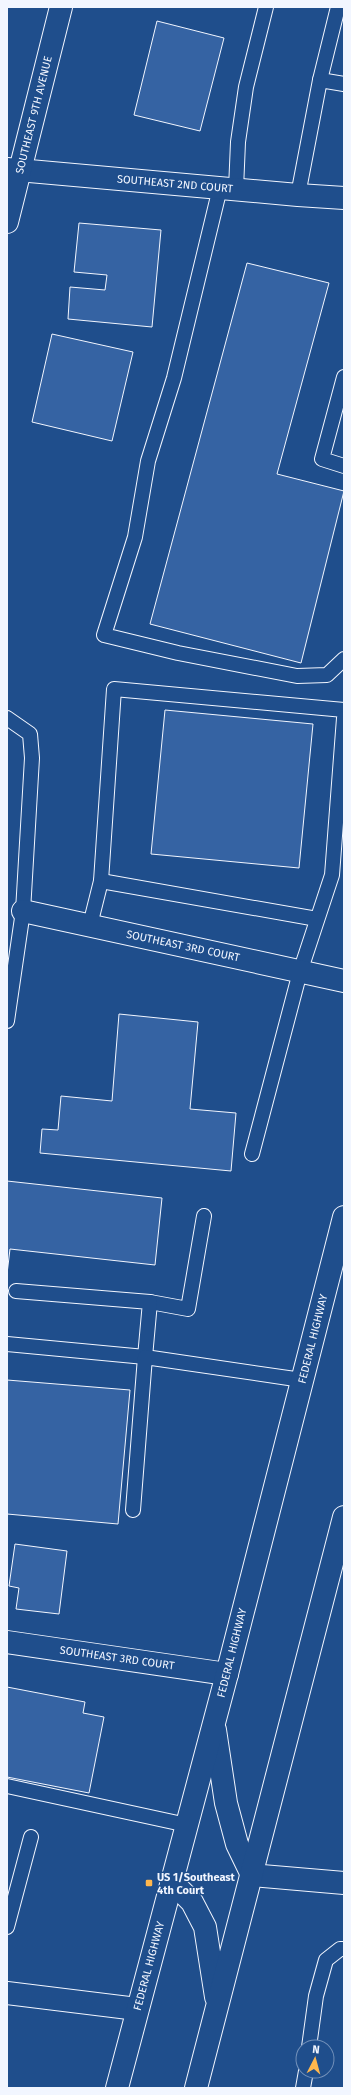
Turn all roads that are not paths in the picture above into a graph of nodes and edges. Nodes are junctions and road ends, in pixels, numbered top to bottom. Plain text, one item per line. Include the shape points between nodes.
1 (61, 7) edge
2 (266, 7) edge
3 (338, 7) edge
4 (320, 80) junction
5 (344, 84) edge
6 (13, 169) edge
7 (228, 188) junction
8 (298, 195) junction
9 (344, 198) edge
10 (7, 222) edge
11 (344, 377) edge
12 (344, 466) edge
13 (344, 658) edge
14 (344, 710) edge
15 (7, 718) edge
16 (344, 718) edge
17 (101, 881) junction
18 (23, 911) junction
19 (317, 919) junction
20 (90, 926) junction
21 (300, 972) junction
22 (344, 981) edge
23 (7, 1021) edge
24 (252, 1154) dead end
25 (204, 1216) dead end
26 (344, 1217) edge
27 (16, 1290) dead end
28 (150, 1302) junction
29 (7, 1344) edge
30 (145, 1357) junction
31 (302, 1380) junction
32 (133, 1510) dead end
33 (344, 1517) edge
34 (7, 1642) edge
35 (227, 1674) junction
36 (214, 1723) junction
37 (7, 1786) edge
38 (187, 1825) junction
39 (31, 1837) dead end
40 (252, 1875) junction
41 (171, 1881) junction
42 (344, 1883) edge
43 (7, 1927) edge
44 (344, 1949) edge
45 (7, 1993) edge
46 (218, 2006) junction
47 (138, 2009) junction
48 (310, 2039) edge
49 (117, 2088) edge
50 (196, 2088) edge

1 - 6 main road, SOUTHEAST 9TH AVENUE
2 - 7 lane via 246,87
3 - 4 lane
4 - 5 lane
4 - 8 lane
6 - 7 main road, SOUTHEAST 2ND COURT
6 - 10 main road, SOUTHEAST 9TH AVENUE
7 - 8 main road, SOUTHEAST 2ND COURT
7 - 13 lane via 148,461 135,537 104,635 297,676 328,675
8 - 9 main road, SOUTHEAST 2ND COURT
11 - 12 lane via 322,459
14 - 17 lane via 114,689
15 - 18 lane via 30,734 32,752
16 - 19 lane via 332,875
17 - 19 lane
17 - 20 lane
18 - 20 main road, SOUTHEAST 3RD COURT
18 - 23 lane
19 - 21 lane
20 - 21 main road, SOUTHEAST 3RD COURT
21 - 22 main road, SOUTHEAST 3RD COURT
21 - 24 lane
25 - 28 lane via 188,1309
26 - 31 main road, FEDERAL HIGHWAY
27 - 28 lane
28 - 30 lane
29 - 30 lane
30 - 31 lane
30 - 32 lane
31 - 35 main road, FEDERAL HIGHWAY
33 - 40 main road
34 - 35 main road, SOUTHEAST 3RD COURT
35 - 36 main road, FEDERAL HIGHWAY
36 - 38 main road, FEDERAL HIGHWAY
36 - 40 main road via 226,1803 237,1844
37 - 38 lane
38 - 41 main road, FEDERAL HIGHWAY
39 - 43 lane
40 - 42 main road
40 - 46 main road
41 - 46 main road via 192,1902 205,1927
41 - 47 main road, FEDERAL HIGHWAY
44 - 48 lane via 340,1949 326,1960 316,1996
45 - 47 main road
46 - 50 main road
47 - 49 main road, FEDERAL HIGHWAY

